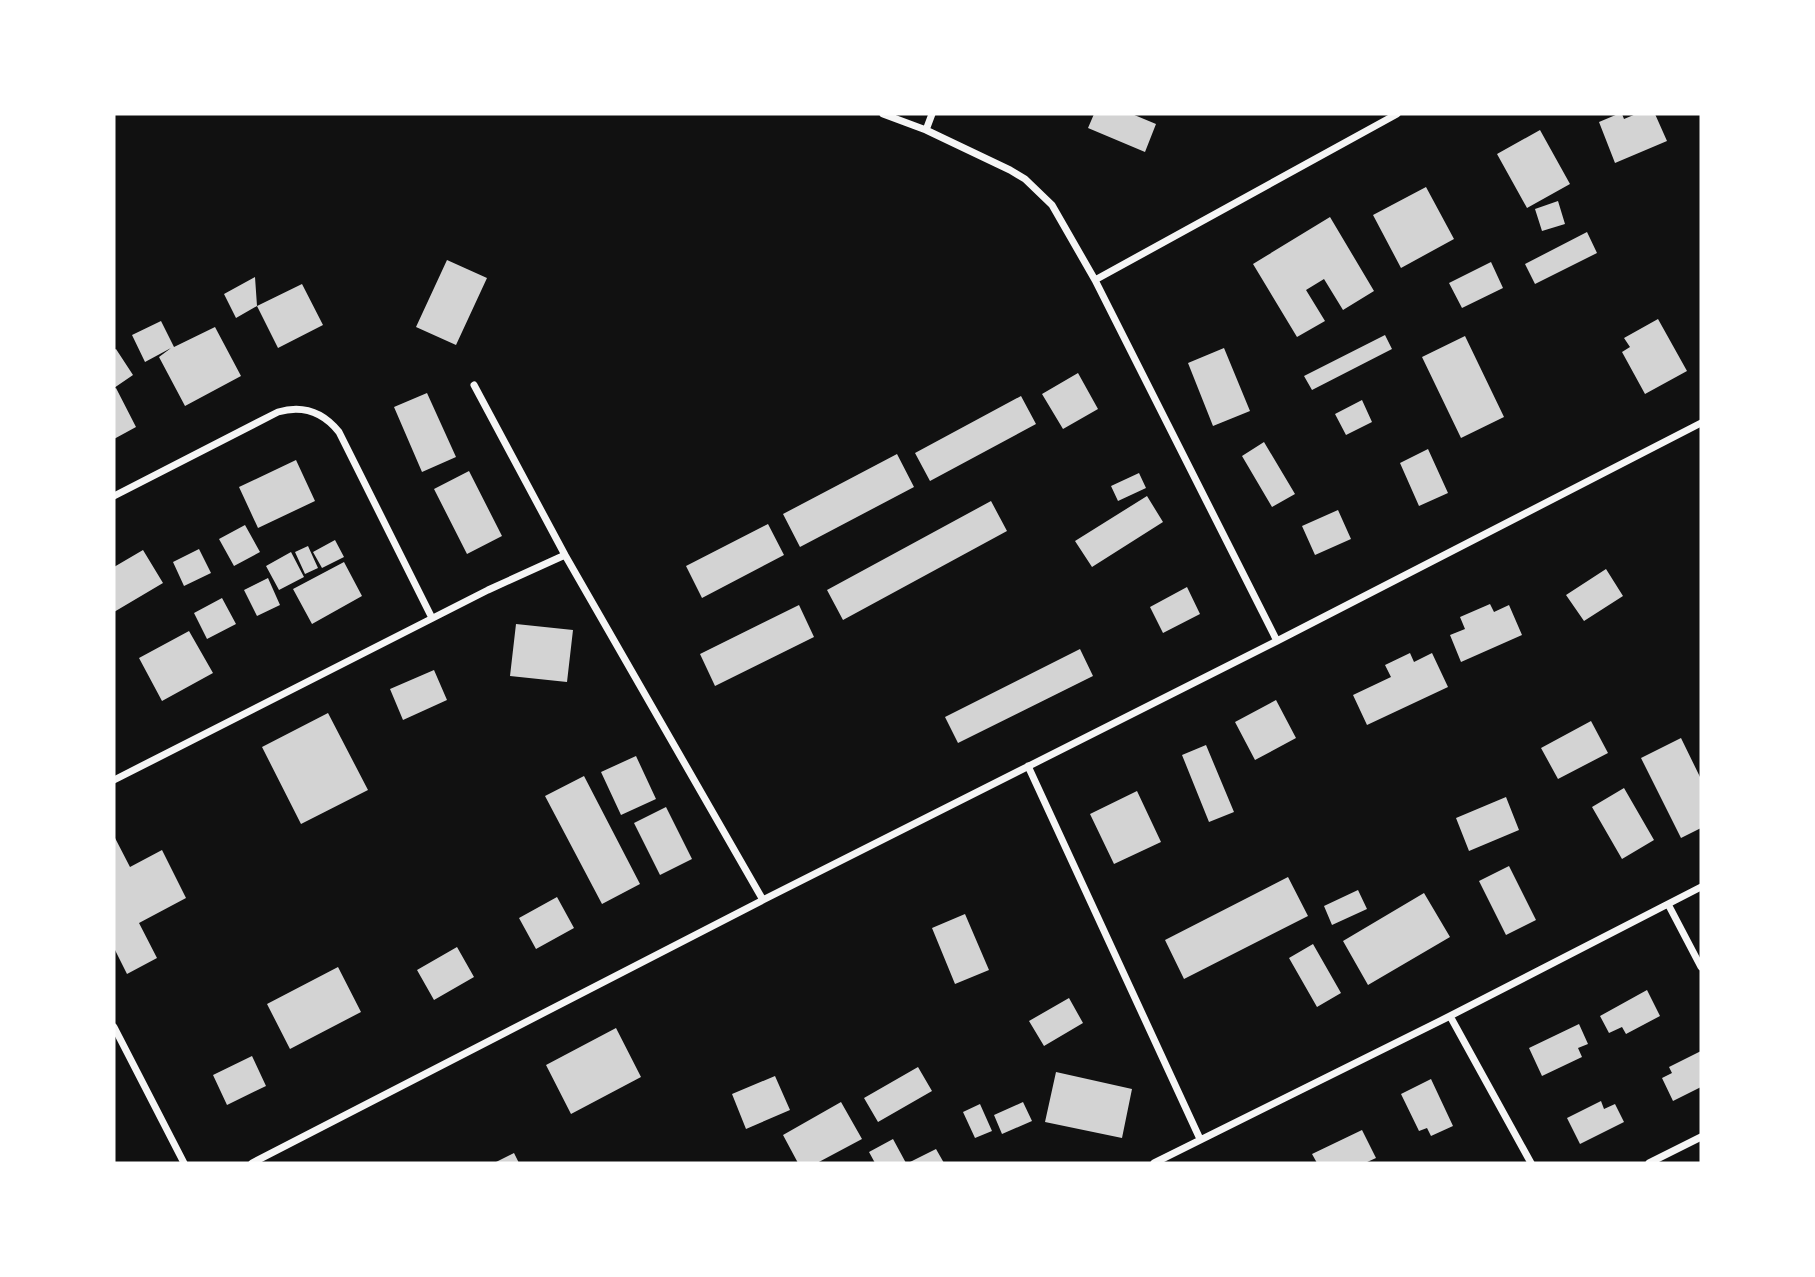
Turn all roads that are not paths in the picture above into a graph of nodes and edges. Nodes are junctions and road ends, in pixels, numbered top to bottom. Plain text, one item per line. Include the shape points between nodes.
1 (883, 114) edge
2 (932, 114) edge
3 (1397, 114) edge
4 (926, 131) junction
5 (1096, 280) junction
6 (474, 385) dead end
7 (1701, 423) edge
8 (114, 496) edge
9 (565, 555) junction
10 (432, 618) junction
11 (1277, 641) junction
12 (1028, 766) junction
13 (114, 780) edge
14 (1701, 887) edge
15 (763, 900) junction
16 (1668, 904) junction
17 (1701, 967) edge
18 (1450, 1016) junction
19 (114, 1027) edge
20 (1701, 1137) edge
21 (1200, 1139) junction
22 (184, 1163) edge
23 (252, 1163) edge
24 (1154, 1163) edge
25 (1531, 1163) edge
26 (1649, 1163) edge

1 - 4 street
2 - 4 street
3 - 5 street
4 - 5 street via 1010,170 1038,190 1052,205
5 - 11 street
6 - 9 street
7 - 11 street
8 - 10 street via 278,412 297,408 318,414 339,432
9 - 10 street
9 - 15 street
10 - 13 street
11 - 12 street
12 - 15 street
12 - 21 street
14 - 16 street
15 - 23 street
16 - 17 street
16 - 18 street
18 - 21 street
18 - 25 street
19 - 22 street
20 - 26 street
21 - 24 street

